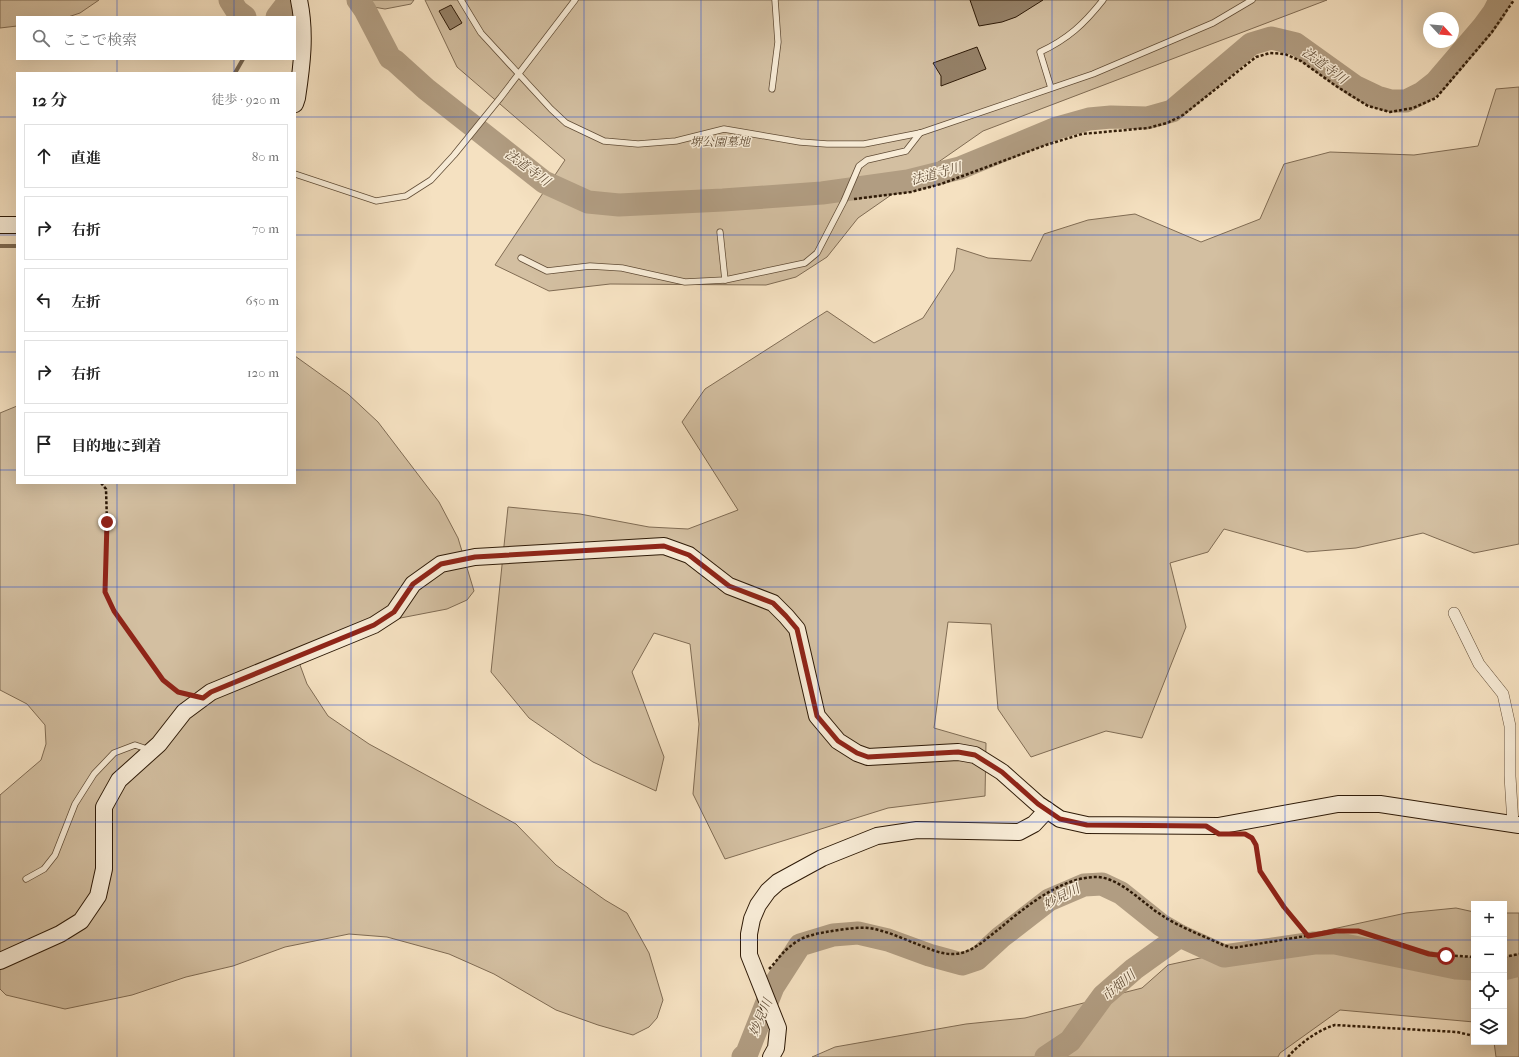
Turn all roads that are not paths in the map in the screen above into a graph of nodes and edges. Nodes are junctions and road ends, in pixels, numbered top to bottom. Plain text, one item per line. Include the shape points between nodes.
1 (299, 0) edge
2 (461, 0) edge
3 (576, 0) edge
4 (775, 0) edge
5 (1103, 0) edge
6 (1252, 0) edge
7 (519, 74) junction
8 (1051, 88) junction
9 (772, 89) dead end
10 (296, 101) edge
11 (920, 133) junction
12 (296, 174) edge
13 (0, 225) edge
14 (16, 225) edge
15 (720, 232) dead end
16 (521, 258) dead end
17 (725, 280) junction
18 (1454, 613) dead end
19 (152, 750) junction
20 (1047, 810) junction
21 (1516, 824) edge
22 (26, 879) dead end
23 (0, 961) edge
24 (771, 1057) edge

1 - 10 street via 303,20 303,54
2 - 7 lane via 481,33
3 - 7 lane
4 - 9 lane via 778,42
5 - 8 lane via 1075,31 1064,40 1040,52
6 - 8 lane via 1213,23 1093,74
7 - 11 lane via 566,123 604,141 638,144 668,142 724,129 800,142 864,144
7 - 12 lane via 431,180 406,196 376,200
8 - 11 lane
11 - 17 lane via 906,151 867,160 859,166 817,253 804,263
13 - 14 street
15 - 17 lane
16 - 17 lane via 547,271 590,266 622,268 685,282
18 - 21 street via 1479,664 1502,694 1510,726 1510,776
19 - 20 street via 184,712 211,692 374,625 394,612 413,584 441,564 475,557 664,546 689,555 729,586 773,603 786,616 797,629 817,716 838,741 868,757 958,752 975,755 1002,772
19 - 22 lane via 135,745 114,753 109,758 94,774 75,804 55,854 44,869
19 - 23 street via 119,780 104,807 104,869 98,896 82,921 60,934
20 - 21 street via 1060,819 1087,825 1218,826 1338,804 1380,804
20 - 24 street via 1034,824 1019,832 917,830 877,836 822,858 778,882 762,900 752,919 749,934 749,955 778,1028 776,1048

